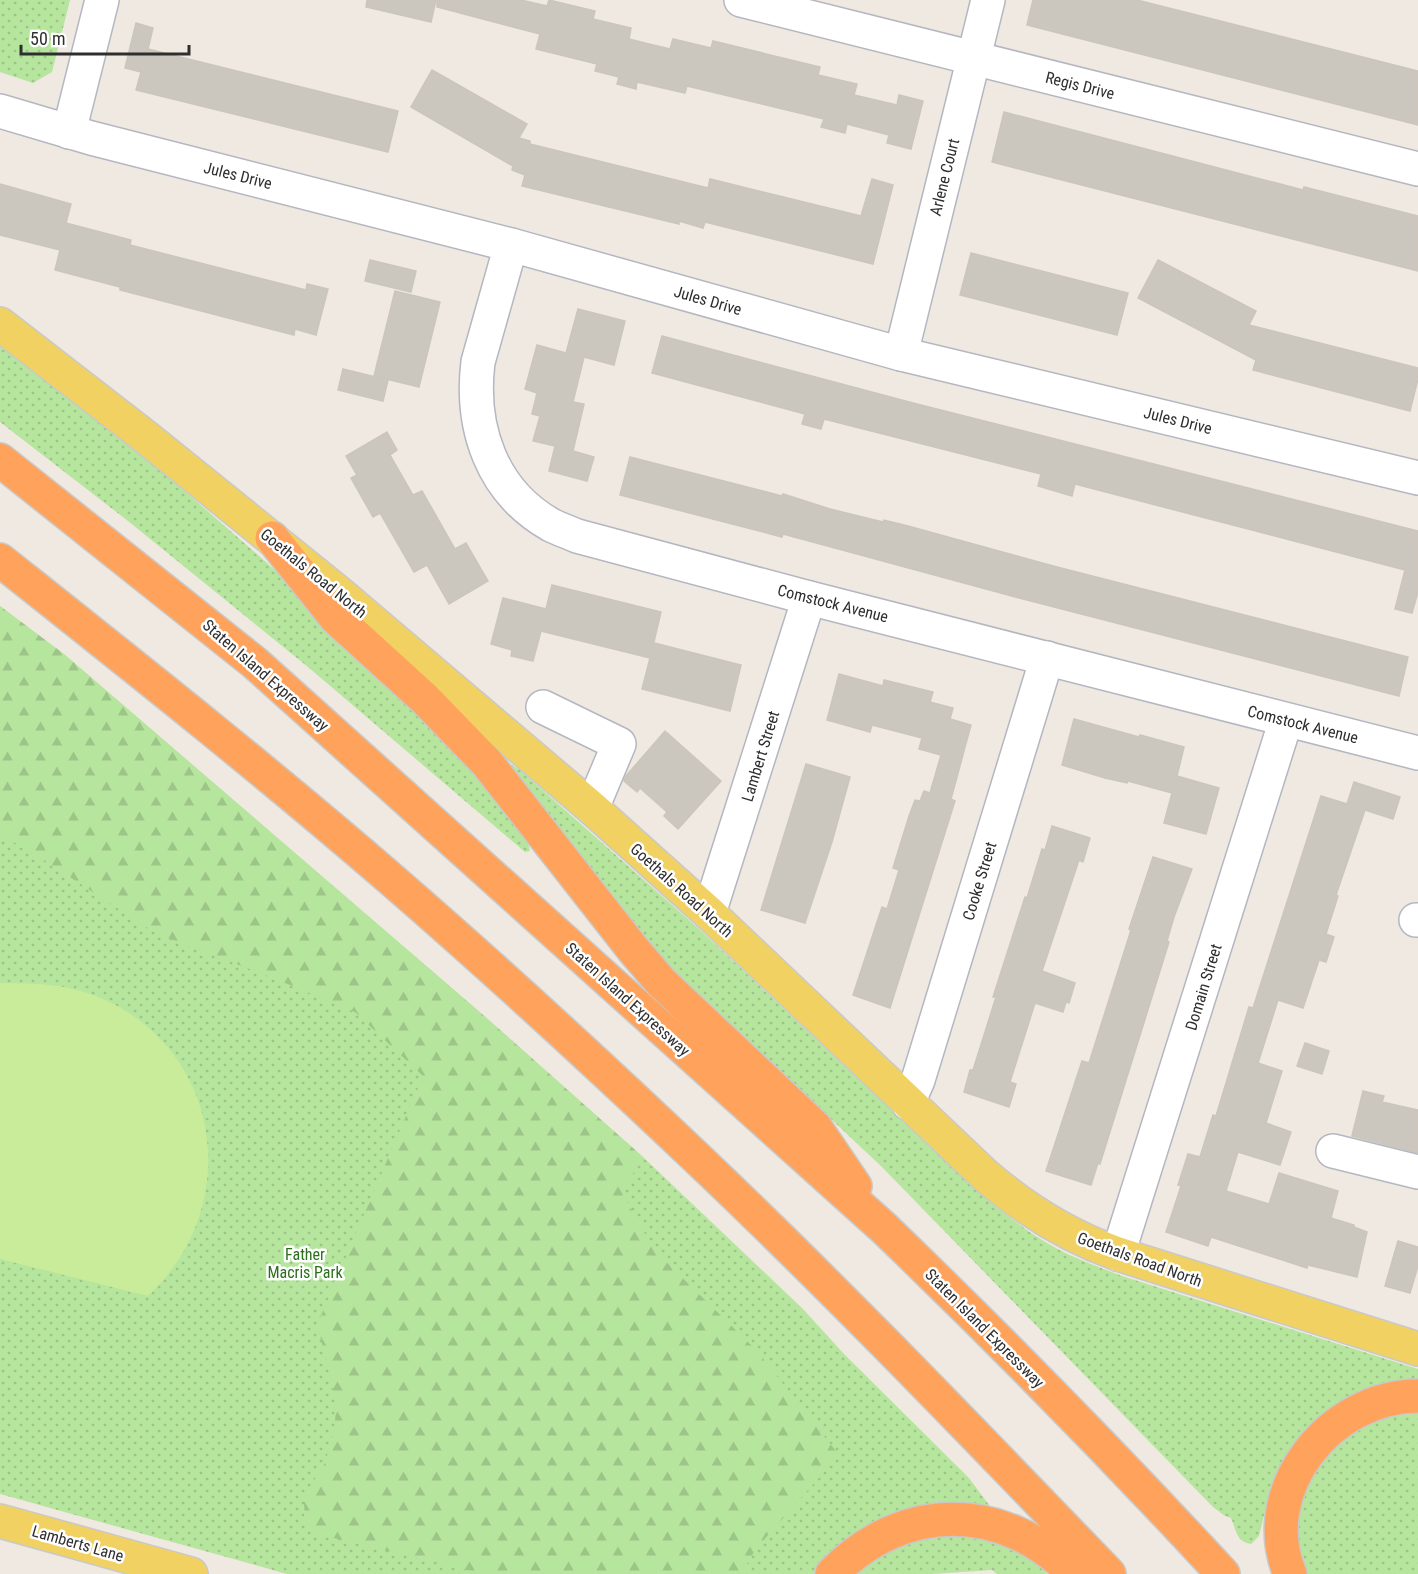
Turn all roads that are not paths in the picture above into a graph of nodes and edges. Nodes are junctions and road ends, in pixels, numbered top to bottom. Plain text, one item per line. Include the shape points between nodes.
1 (102, 0) edge
2 (741, 0) edge
3 (988, 0) edge
4 (973, 58) junction
5 (0, 111) edge
6 (69, 132) junction
7 (1418, 169) edge
8 (511, 245) junction
9 (0, 324) edge
10 (901, 354) junction
11 (0, 460) edge
12 (1418, 478) edge
13 (272, 538) junction
14 (0, 560) edge
15 (809, 598) junction
16 (1047, 658) junction
17 (543, 707) dead end
18 (1286, 720) junction
19 (1418, 753) edge
20 (592, 808) junction
21 (709, 913) junction
22 (908, 1103) junction
23 (1333, 1151) dead end
24 (1418, 1172) edge
25 (885, 1229) junction
26 (1118, 1254) junction
27 (1418, 1348) edge
28 (1418, 1396) edge
29 (0, 1521) edge
30 (190, 1574) edge
31 (832, 1574) edge
32 (1074, 1574) edge
33 (1109, 1574) edge
34 (1223, 1574) edge
35 (1290, 1574) edge

1 - 6 street
2 - 4 street, Regis Drive
3 - 4 street, Arlene Court
4 - 7 street, Regis Drive
4 - 10 street, Arlene Court
5 - 6 street, Jules Drive
6 - 8 street, Jules Drive
8 - 10 street, Jules Drive
8 - 15 street, Comstock Avenue via 475,382 480,433 505,484 526,507 577,536
9 - 13 main road, Goethals Road North
10 - 12 street, Jules Drive
11 - 25 highway, Staten Island Expressway via 255,663
13 - 20 main road, Goethals Road North
13 - 25 highway via 336,618 487,763 661,982 815,1127
14 - 33 highway via 269,777 515,990 756,1215
15 - 16 street, Comstock Avenue
15 - 21 street, Lambert Street
16 - 18 street, Comstock Avenue
16 - 22 street, Cooke Street
17 - 20 street via 619,744
18 - 19 street, Comstock Avenue
18 - 26 street, Domain Street
20 - 21 main road, Goethals Road North
21 - 22 main road, Goethals Road North
22 - 26 main road, Goethals Road North via 1014,1199 1060,1229
23 - 24 street
25 - 34 highway, Staten Island Expressway via 1109,1452
26 - 27 main road, Goethals Road North
28 - 35 highway via 1355,1412 1319,1439 1306,1455 1282,1506 1280,1537
29 - 30 main road, Lamberts Lane
31 - 32 highway via 864,1546 884,1535 918,1522 955,1519 1012,1530 1043,1546

